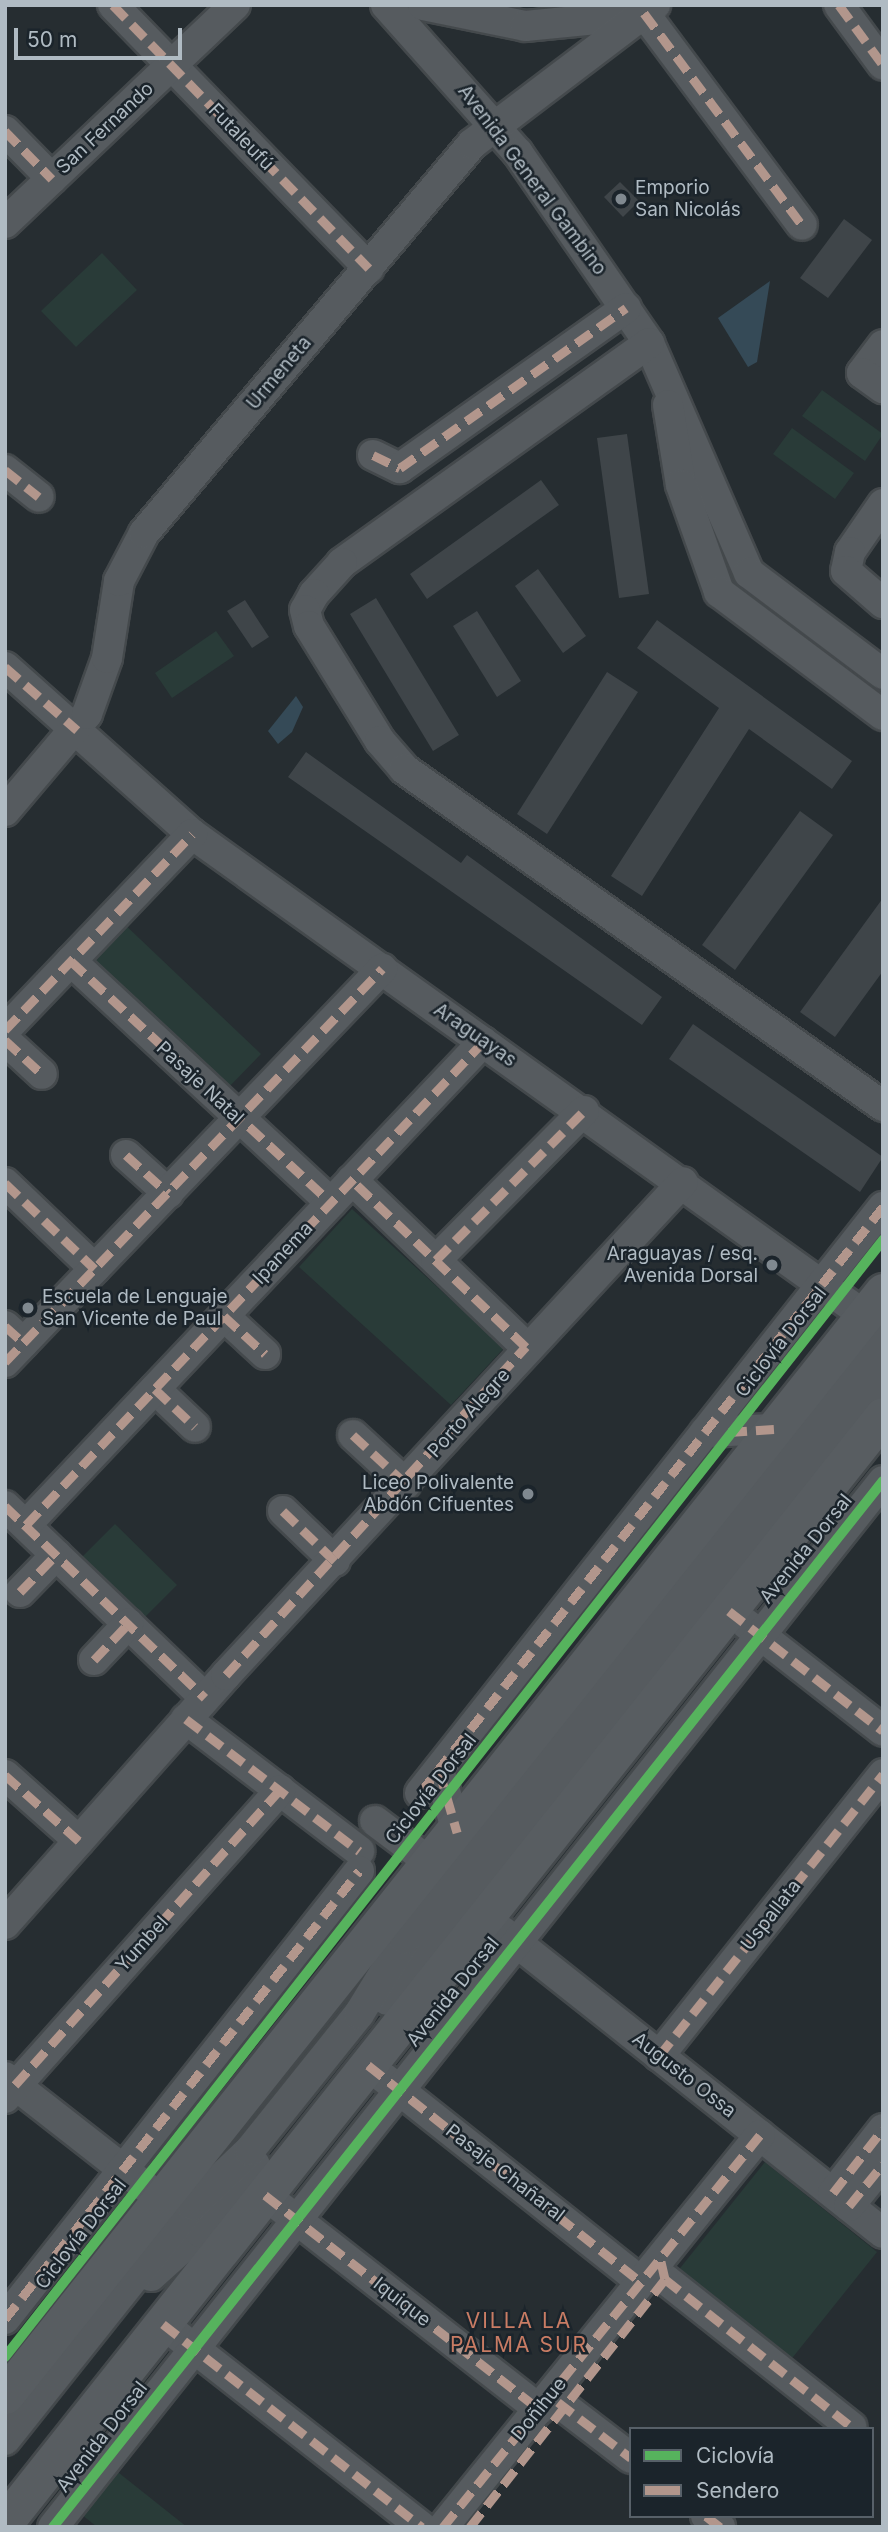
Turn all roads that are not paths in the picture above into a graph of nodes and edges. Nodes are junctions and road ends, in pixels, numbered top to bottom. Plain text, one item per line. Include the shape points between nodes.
1 (113, 5) edge
2 (235, 5) edge
3 (386, 5) edge
4 (423, 5) edge
5 (839, 5) edge
6 (649, 9) edge
7 (172, 65) junction
8 (883, 65) edge
9 (496, 126) junction
10 (5, 131) edge
11 (52, 179) junction
12 (5, 223) edge
13 (802, 225) dead end
14 (369, 268) junction
15 (625, 307) junction
16 (883, 345) edge
17 (655, 355) junction
18 (883, 388) edge
19 (373, 455) dead end
20 (5, 470) edge
21 (39, 497) dead end
22 (883, 504) edge
23 (883, 603) edge
24 (5, 667) edge
25 (883, 674) edge
26 (878, 702) edge
27 (77, 730) junction
28 (5, 810) edge
29 (192, 834) junction
30 (71, 961) junction
31 (382, 970) junction
32 (5, 1030) edge
33 (5, 1040) edge
34 (483, 1042) junction
35 (42, 1074) dead end
36 (883, 1106) edge
37 (584, 1111) junction
38 (238, 1120) junction
39 (126, 1155) dead end
40 (352, 1180) junction
41 (683, 1182) junction
42 (5, 1183) edge
43 (167, 1193) junction
44 (331, 1203) junction
45 (883, 1207) edge
46 (436, 1260) junction
47 (95, 1269) junction
48 (824, 1282) junction
49 (224, 1315) junction
50 (878, 1317) edge
51 (11, 1344) edge
52 (526, 1347) junction
53 (265, 1354) dead end
54 (883, 1374) edge
55 (155, 1389) junction
56 (883, 1416) edge
57 (195, 1427) dead end
58 (774, 1429) junction
59 (705, 1432) junction
60 (353, 1435) dead end
61 (883, 1481) edge
62 (406, 1484) junction
63 (282, 1511) dead end
64 (15, 1516) edge
65 (56, 1555) junction
66 (335, 1561) junction
67 (20, 1592) dead end
68 (729, 1611) junction
69 (128, 1624) junction
70 (760, 1635) junction
71 (94, 1660) dead end
72 (196, 1708) junction
73 (883, 1731) edge
74 (439, 1770) junction
75 (883, 1774) edge
76 (5, 1775) edge
77 (280, 1790) junction
78 (420, 1793) dead end
79 (375, 1821) dead end
80 (457, 1832) junction
81 (79, 1841) junction
82 (450, 1889) junction
83 (5, 1924) edge
84 (516, 1942) junction
85 (659, 2056) junction
86 (368, 2065) junction
87 (9, 2087) edge
88 (398, 2089) junction
89 (883, 2129) edge
90 (760, 2135) junction
91 (883, 2164) edge
92 (124, 2170) junction
93 (265, 2195) junction
94 (161, 2199) junction
95 (841, 2199) junction
96 (297, 2219) junction
97 (883, 2233) edge
98 (655, 2273) junction
99 (5, 2319) edge
100 (163, 2324) junction
101 (194, 2348) junction
102 (5, 2395) edge
103 (551, 2404) junction
104 (852, 2427) edge
105 (5, 2440) edge
106 (5, 2455) edge
107 (629, 2457) edge
108 (31, 2490) junction
109 (5, 2522) edge
110 (64, 2523) edge
111 (448, 2526) edge

1 - 7 street, Futaleufú
2 - 7 street, San Fernando
3 - 9 street, Avenida General Gambino
4 - 6 street via 525,26 588,24
5 - 8 street
6 - 9 street, Urmeneta
6 - 13 street
7 - 11 street, San Fernando
7 - 14 street, Futaleufú
9 - 14 street, Urmeneta via 472,144
9 - 15 street, Avenida General Gambino
10 - 11 street
11 - 12 street, San Fernando
14 - 27 street, Urmeneta via 134,548 114,597 101,679
15 - 17 street, Avenida General Gambino
15 - 19 street via 400,468
16 - 18 street via 862,373
17 - 25 street, Avenida General Gambino via 748,573
17 - 26 street, Avenida General Gambino via 681,485 710,577 731,605
17 - 36 street via 342,563 305,610 309,626 380,741 404,769
20 - 21 street
22 - 23 street via 850,552 846,571
24 - 27 street, Araguayas
27 - 28 street, Urmeneta
27 - 29 street, Araguayas
29 - 30 street
29 - 31 street, Araguayas
30 - 32 street
30 - 38 street, Pasaje Natal
31 - 34 street, Araguayas
31 - 38 street
33 - 35 street
34 - 37 street, Araguayas
34 - 40 street, Ipanema
37 - 41 street, Araguayas
37 - 46 street
38 - 43 street
38 - 44 street, Pasaje Natal
39 - 43 street
40 - 44 street, Ipanema
40 - 46 street
41 - 48 street, Araguayas
41 - 52 street, Porto Alegre
42 - 47 street
43 - 47 street
44 - 49 street, Ipanema
45 - 48 street
46 - 52 street
47 - 51 street
48 - 50 street, Araguayas
48 - 59 street
49 - 53 street
49 - 55 street, Ipanema
50 - 58 main road, Avenida Dorsal
50 - 82 street
52 - 62 street, Porto Alegre
54 - 82 street
55 - 57 street
55 - 64 street, Ipanema
56 - 68 main road, Avenida Dorsal
58 - 59 street
58 - 80 main road, Avenida Dorsal
59 - 74 street
60 - 62 street
61 - 70 street, Avenida Dorsal
62 - 66 street, Porto Alegre
63 - 66 street
64 - 65 street
65 - 67 street
65 - 69 street
66 - 72 street, Porto Alegre
68 - 70 street
68 - 82 main road, Avenida Dorsal
69 - 71 street
69 - 72 street
70 - 73 street
70 - 84 street, Avenida Dorsal
72 - 77 street
72 - 81 street, Porto Alegre
74 - 78 street
74 - 80 street
75 - 85 street, Uspallata
76 - 81 street
77 - 87 street, Yumbel
77 - 92 street via 359,1861
79 - 82 street, Augusto Ossa
80 - 82 main road, Avenida Dorsal
81 - 83 street, Porto Alegre
82 - 84 street, Augusto Ossa
82 - 86 main road, Avenida Dorsal
82 - 94 main road, Avenida Dorsal
82 - 105 street via 359,2014 250,2150 192,2205
82 - 106 street via 201,2232 143,2285
84 - 85 street, Augusto Ossa
84 - 88 street, Avenida Dorsal
85 - 90 street, Augusto Ossa
86 - 88 street, Pasaje Chañaral
86 - 93 main road, Avenida Dorsal
87 - 92 street
88 - 96 street, Avenida Dorsal
88 - 98 street, Pasaje Chañaral
89 - 95 street
90 - 95 street, Augusto Ossa
90 - 98 street, Doñihue
91 - 95 street
92 - 94 street
92 - 99 street
93 - 96 street, Iquique
93 - 100 main road, Avenida Dorsal
94 - 102 main road, Avenida Dorsal
95 - 97 street, Augusto Ossa
96 - 101 street, Avenida Dorsal
96 - 103 street, Iquique
98 - 103 street, Doñihue
98 - 104 street, Pasaje Chañaral
100 - 101 street
100 - 108 main road, Avenida Dorsal
101 - 110 street, Avenida Dorsal
101 - 111 street
103 - 107 street, Iquique
103 - 111 street, Doñihue
108 - 109 main road, Avenida Dorsal
108 - 110 street

